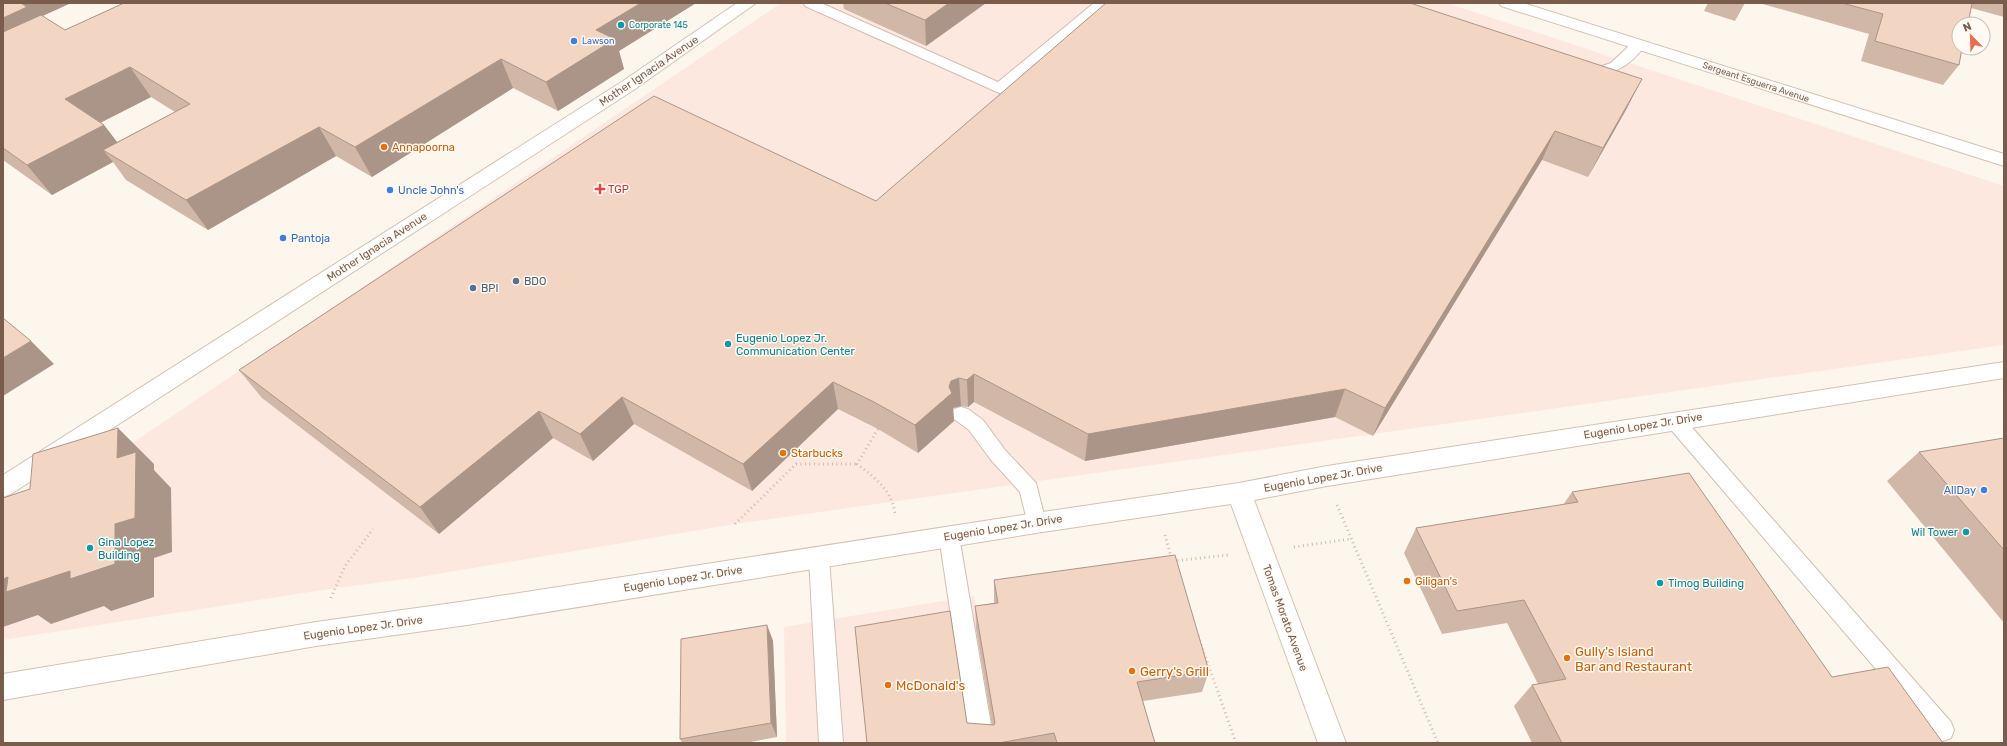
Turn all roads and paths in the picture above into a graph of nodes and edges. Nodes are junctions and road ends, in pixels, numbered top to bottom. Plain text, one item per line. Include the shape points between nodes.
1 (748, 3) edge
2 (810, 3) edge
3 (1102, 3) edge
4 (1507, 3) edge
5 (1638, 44) junction
6 (1572, 67) edge
7 (999, 88) junction
8 (999, 110) edge
9 (2004, 160) edge
10 (2004, 370) edge
11 (961, 414) dead end
12 (1674, 420) junction
13 (878, 429) edge
14 (857, 464) junction
15 (1327, 476) junction
16 (3, 487) edge
17 (1239, 493) junction
18 (1036, 523) junction
19 (735, 524) dead end
20 (373, 529) dead end
21 (949, 536) junction
22 (1350, 539) junction
23 (897, 545) junction
24 (1261, 551) junction
25 (819, 558) junction
26 (1175, 568) edge
27 (336, 588) dead end
28 (1198, 634) edge
29 (3, 687) edge
30 (1943, 730) dead end
31 (830, 743) edge
32 (982, 743) edge
33 (1236, 743) edge
34 (1332, 743) edge
35 (1438, 743) edge

1 - 16 street, Mother Ignacia Avenue via 629,85
2 - 7 lane
3 - 7 lane
4 - 5 street, Sergeant Esguerra Avenue
5 - 6 lane via 1624,61 1612,69 1587,72
5 - 9 street, Sergeant Esguerra Avenue
7 - 8 lane via 1016,95
10 - 12 street, Eugenio Lopez Jr. Drive
11 - 18 lane via 976,425 998,455 1029,489
12 - 15 street, Eugenio Lopez Jr. Drive
12 - 30 lane
13 - 14 path
14 - 19 path via 796,464
14 - 23 path via 882,484 894,501
15 - 17 street, Eugenio Lopez Jr. Drive
15 - 22 path
17 - 18 street, Eugenio Lopez Jr. Drive
17 - 24 street, Tomas Morato Avenue
18 - 21 street, Eugenio Lopez Jr. Drive
20 - 27 path via 345,566
21 - 23 street, Eugenio Lopez Jr. Drive
21 - 32 lane
22 - 24 path
22 - 35 path
23 - 25 street, Eugenio Lopez Jr. Drive
24 - 26 path via 1172,561
24 - 34 street, Tomas Morato Avenue
25 - 29 street, Eugenio Lopez Jr. Drive via 316,634
25 - 31 lane
28 - 33 path

